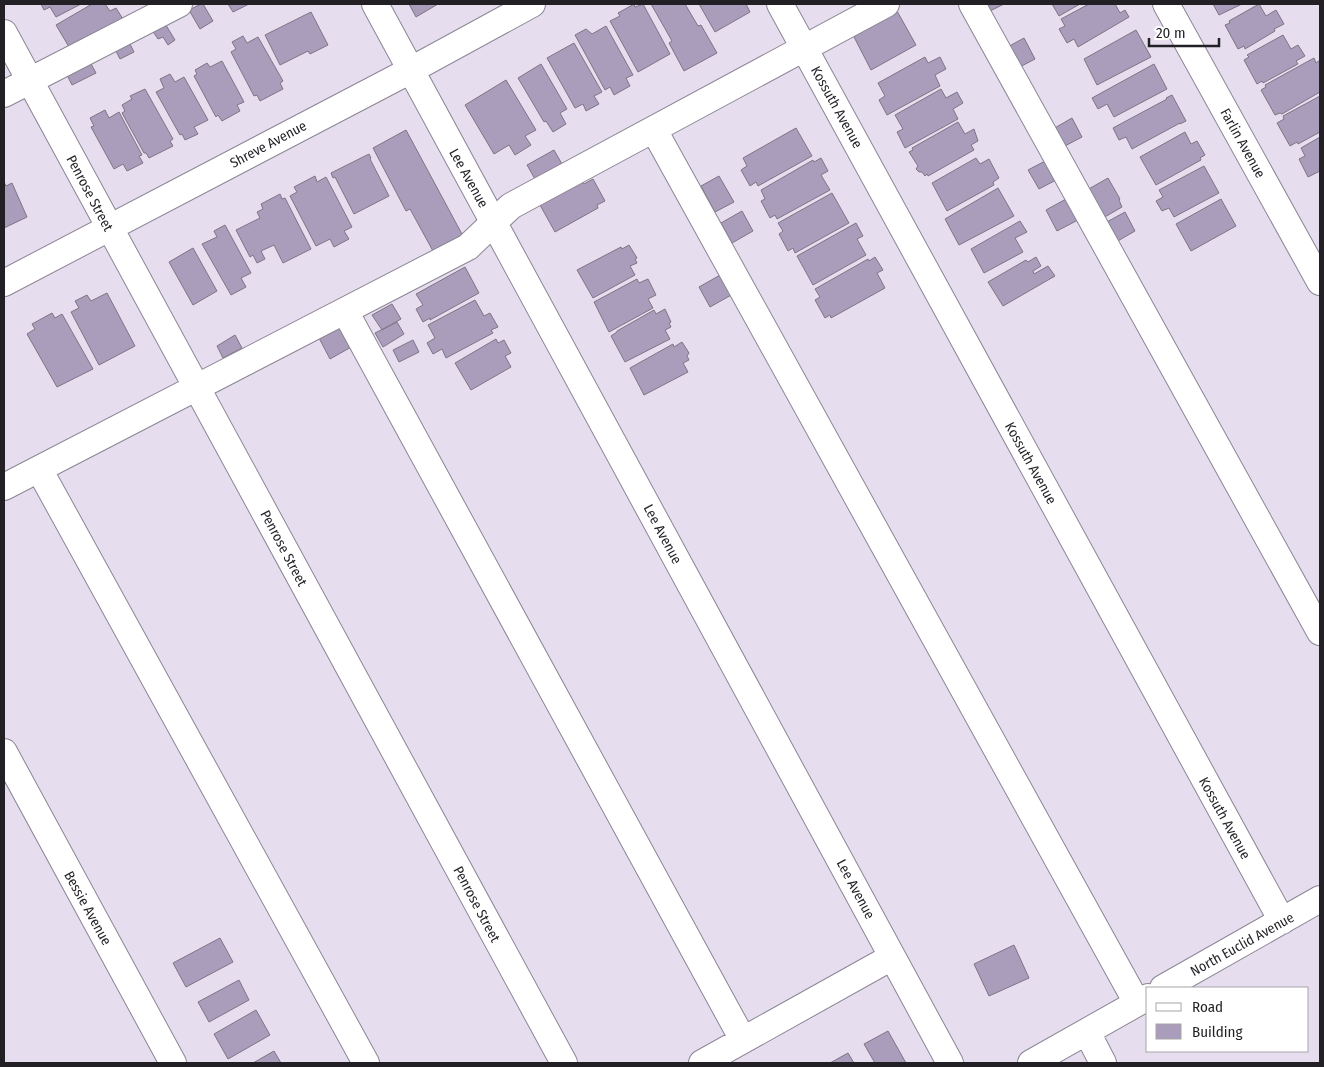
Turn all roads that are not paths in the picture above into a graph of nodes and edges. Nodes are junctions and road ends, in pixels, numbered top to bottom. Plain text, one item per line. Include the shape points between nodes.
1 (179, 4) edge
2 (375, 4) edge
3 (532, 4) edge
4 (780, 4) edge
5 (886, 4) edge
6 (972, 4) edge
7 (1166, 4) edge
8 (4, 33) edge
9 (804, 48) junction
10 (411, 70) junction
11 (30, 82) junction
12 (4, 94) edge
13 (654, 130) junction
14 (494, 223) junction
15 (109, 228) junction
16 (1320, 282) edge
17 (4, 283) edge
18 (345, 311) junction
19 (198, 388) junction
20 (39, 470) junction
21 (4, 488) edge
22 (1320, 632) edge
23 (4, 752) edge
24 (1320, 900) edge
25 (1282, 921) junction
26 (892, 956) junction
27 (1165, 987) edge
28 (1142, 1000) edge
29 (1087, 1032) junction
30 (744, 1040) junction
31 (173, 1063) edge
32 (366, 1063) edge
33 (564, 1063) edge
34 (702, 1063) edge
35 (950, 1063) edge
36 (1031, 1063) edge
37 (1103, 1063) edge

1 - 11 street
2 - 10 street, Lee Avenue
3 - 10 street, Shreve Avenue
4 - 9 street, Kossuth Avenue
5 - 9 street
6 - 22 street
7 - 16 street, Farlin Avenue
8 - 11 street, Penrose Street
9 - 13 street
9 - 25 street, Kossuth Avenue
10 - 14 street, Lee Avenue
10 - 15 street, Shreve Avenue
11 - 12 street
11 - 15 street, Penrose Street
13 - 14 street via 511,206
13 - 28 street
14 - 18 street via 468,247
14 - 26 street, Lee Avenue
15 - 17 street, Shreve Avenue
15 - 19 street, Penrose Street
18 - 19 street
18 - 30 street
19 - 20 street
19 - 33 street, Penrose Street
20 - 21 street
20 - 32 street
23 - 31 street, Bessie Avenue
24 - 25 street, North Euclid Avenue
25 - 27 street, North Euclid Avenue
26 - 30 street
26 - 35 street, Lee Avenue
28 - 29 street
29 - 36 street
29 - 37 street
30 - 34 street

